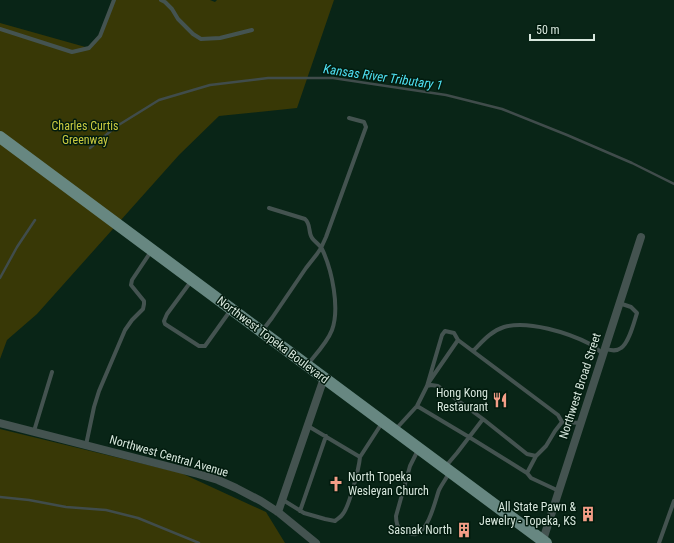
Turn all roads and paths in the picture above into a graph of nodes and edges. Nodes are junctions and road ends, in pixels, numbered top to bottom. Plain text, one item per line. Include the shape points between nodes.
1 (114, 0) edge
2 (162, 0) edge
3 (0, 28) edge
4 (252, 30) dead end
5 (349, 118) dead end
6 (0, 137) edge
7 (269, 208) dead end
8 (640, 237) dead end
9 (321, 248) junction
10 (152, 250) junction
11 (192, 280) junction
12 (619, 303) junction
13 (232, 309) junction
14 (261, 331) junction
15 (458, 340) junction
16 (473, 351) junction
17 (604, 351) junction
18 (307, 365) junction
19 (52, 372) dead end
20 (324, 378) junction
21 (427, 386) junction
22 (417, 406) junction
23 (483, 419) junction
24 (383, 421) junction
25 (0, 422) edge
26 (562, 422) junction
27 (581, 423) junction
28 (308, 426) junction
29 (34, 431) junction
30 (395, 431) junction
31 (326, 436) junction
32 (469, 437) junction
33 (86, 445) junction
34 (419, 448) junction
35 (536, 456) junction
36 (360, 457) junction
37 (447, 469) junction
38 (527, 473) junction
39 (559, 492) junction
40 (282, 500) junction
41 (674, 501) edge
42 (300, 511) junction
43 (278, 512) junction
44 (544, 542) edge
45 (316, 543) edge
46 (659, 543) edge

1 - 3 lane via 100,36 89,48 72,52
2 - 4 lane via 193,34 201,39 220,38
5 - 9 lane via 364,122 366,128
6 - 10 main road, Northwest Topeka Boulevard
7 - 9 lane via 305,219 310,235
8 - 12 street, Northwest Broad Street
9 - 14 lane
9 - 18 lane via 332,276 334,320 329,336
10 - 11 main road, Northwest Topeka Boulevard
10 - 33 lane via 131,285 144,301 143,309 125,330 99,391
11 - 13 main road, Northwest Topeka Boulevard
11 - 13 lane via 167,314 165,324 199,346 205,346
12 - 17 street, Northwest Broad Street
12 - 17 lane via 631,307 637,313 626,342 621,348
13 - 14 main road, Northwest Topeka Boulevard
14 - 18 main road, Northwest Topeka Boulevard
15 - 16 lane
15 - 21 lane
15 - 21 lane via 454,333 445,331 442,335
16 - 17 lane via 495,331 512,325 522,325 562,333
16 - 26 lane via 558,415
17 - 27 street, Northwest Broad Street
18 - 20 main road, Northwest Topeka Boulevard
19 - 29 lane
20 - 24 main road, Northwest Topeka Boulevard
20 - 28 street
21 - 22 lane
21 - 23 lane via 438,386
22 - 30 lane
22 - 32 lane
23 - 32 lane
23 - 35 lane via 527,454
24 - 30 main road, Northwest Topeka Boulevard
24 - 36 lane
25 - 29 street, Northwest Central Avenue
26 - 27 lane
26 - 35 lane
27 - 39 street, Northwest Broad Street
28 - 31 lane
28 - 40 street
29 - 33 street, Northwest Central Avenue
30 - 34 main road, Northwest Topeka Boulevard
31 - 36 lane
31 - 42 lane
32 - 37 lane
32 - 38 lane
33 - 43 street, Northwest Central Avenue via 218,480
34 - 37 main road, Northwest Topeka Boulevard
34 - 37 lane via 410,466 396,516 401,530 416,534 425,526
35 - 38 lane
36 - 42 lane via 343,515 335,521
37 - 44 main road, Northwest Topeka Boulevard
38 - 39 lane via 531,478
39 - 44 street, Northwest Broad Street
40 - 42 lane
40 - 43 street
41 - 46 lane
43 - 45 street, Northwest Central Avenue

